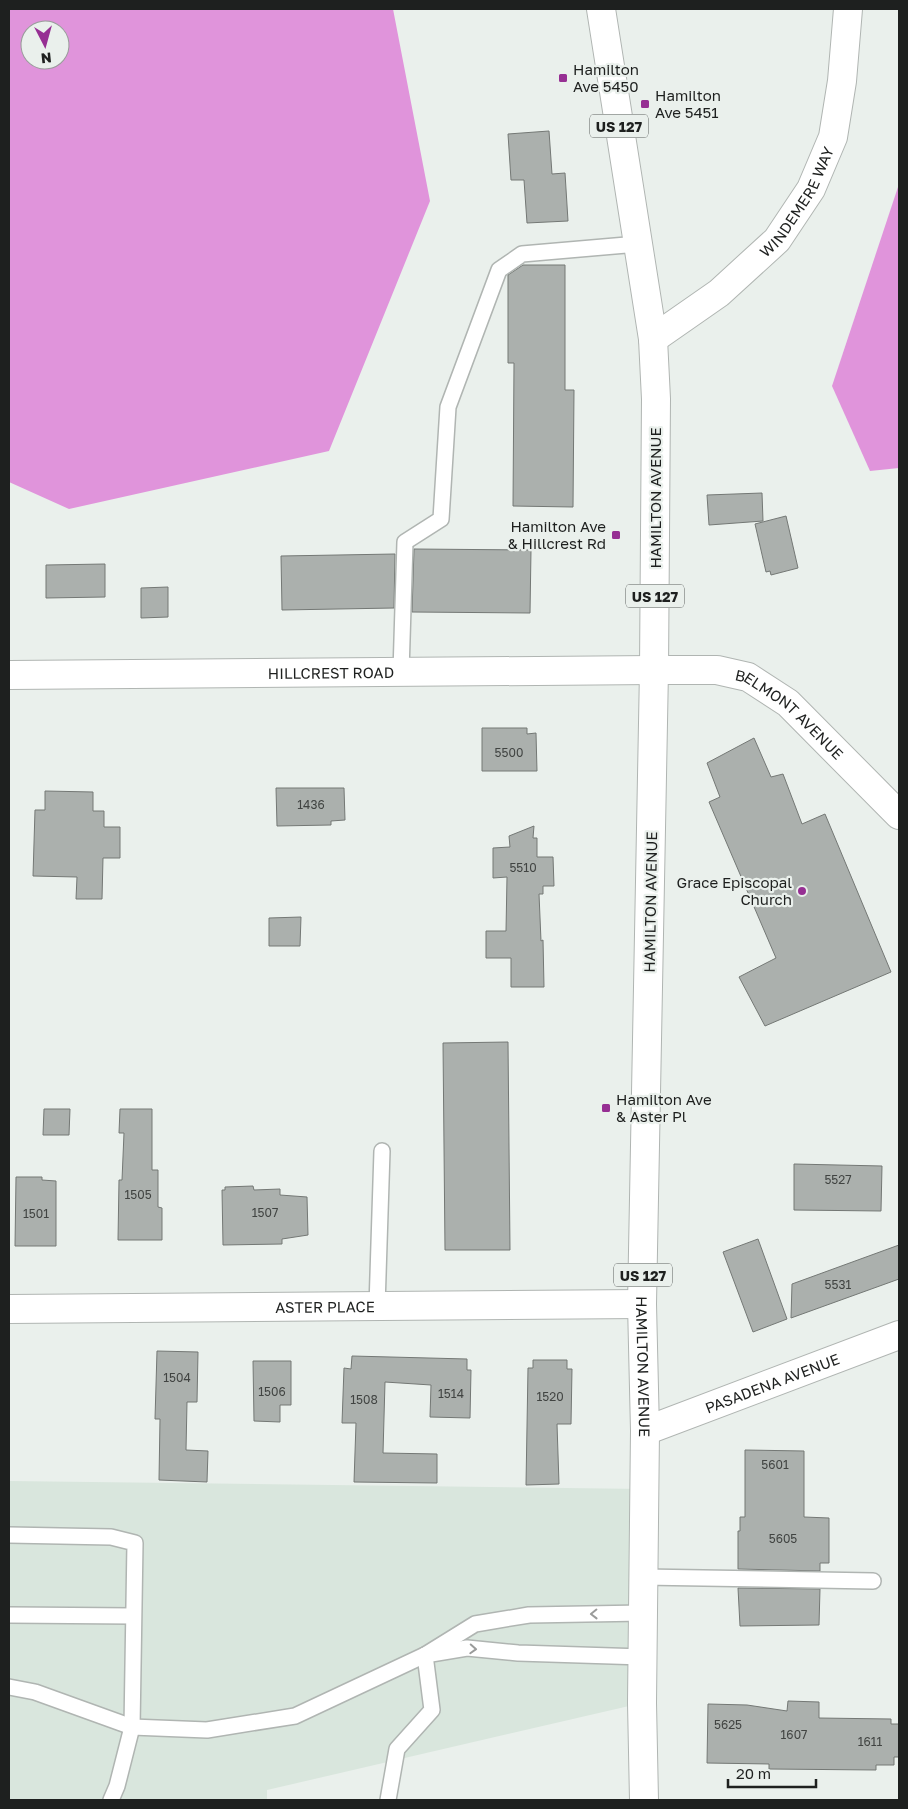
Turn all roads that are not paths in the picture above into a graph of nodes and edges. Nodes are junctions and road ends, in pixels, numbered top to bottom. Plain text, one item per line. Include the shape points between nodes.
1 (601, 9) edge
2 (848, 9) edge
3 (638, 244) junction
4 (653, 339) junction
5 (654, 670) junction
6 (401, 672) junction
7 (9, 675) edge
8 (899, 815) edge
9 (382, 1151) dead end
10 (642, 1304) junction
11 (377, 1306) junction
12 (9, 1309) edge
13 (899, 1335) edge
14 (645, 1431) junction
15 (9, 1535) edge
16 (643, 1578) junction
17 (873, 1581) dead end
18 (643, 1613) junction
19 (9, 1615) edge
20 (133, 1616) junction
21 (425, 1655) junction
22 (643, 1657) junction
23 (9, 1687) edge
24 (132, 1727) junction
25 (111, 1800) edge
26 (388, 1800) edge
27 (644, 1800) edge

1 - 3 street, HAMILTON AVENUE / US 127
2 - 4 street, WINDEMERE WAY via 833,137 811,189 777,240 718,293
3 - 4 street, HAMILTON AVENUE / US 127
3 - 6 lane via 522,254 499,270 448,407 441,519 405,542
4 - 5 street, HAMILTON AVENUE / US 127 via 656,399
5 - 6 street, HILLCREST ROAD
5 - 8 street, BELMONT AVENUE via 717,670 748,677 788,703
5 - 10 street, HAMILTON AVENUE / US 127
6 - 7 street, HILLCREST ROAD
9 - 11 lane
10 - 11 street, ASTER PLACE
10 - 14 street, HAMILTON AVENUE / US 127
11 - 12 street, ASTER PLACE
13 - 14 street, PASADENA AVENUE
14 - 16 street, HAMILTON AVENUE / US 127
15 - 20 lane via 111,1537 135,1543
16 - 17 lane
16 - 18 street, HAMILTON AVENUE / US 127
18 -> 21 lane via 529,1615 475,1624
18 - 22 street, HAMILTON AVENUE / US 127
19 - 20 lane
20 - 24 lane
21 -> 22 lane via 467,1648
21 - 24 lane via 295,1716 207,1730
21 - 26 lane via 432,1710 397,1749
22 - 27 street, HAMILTON AVENUE / US 127
23 - 24 lane via 36,1692
24 - 25 lane

